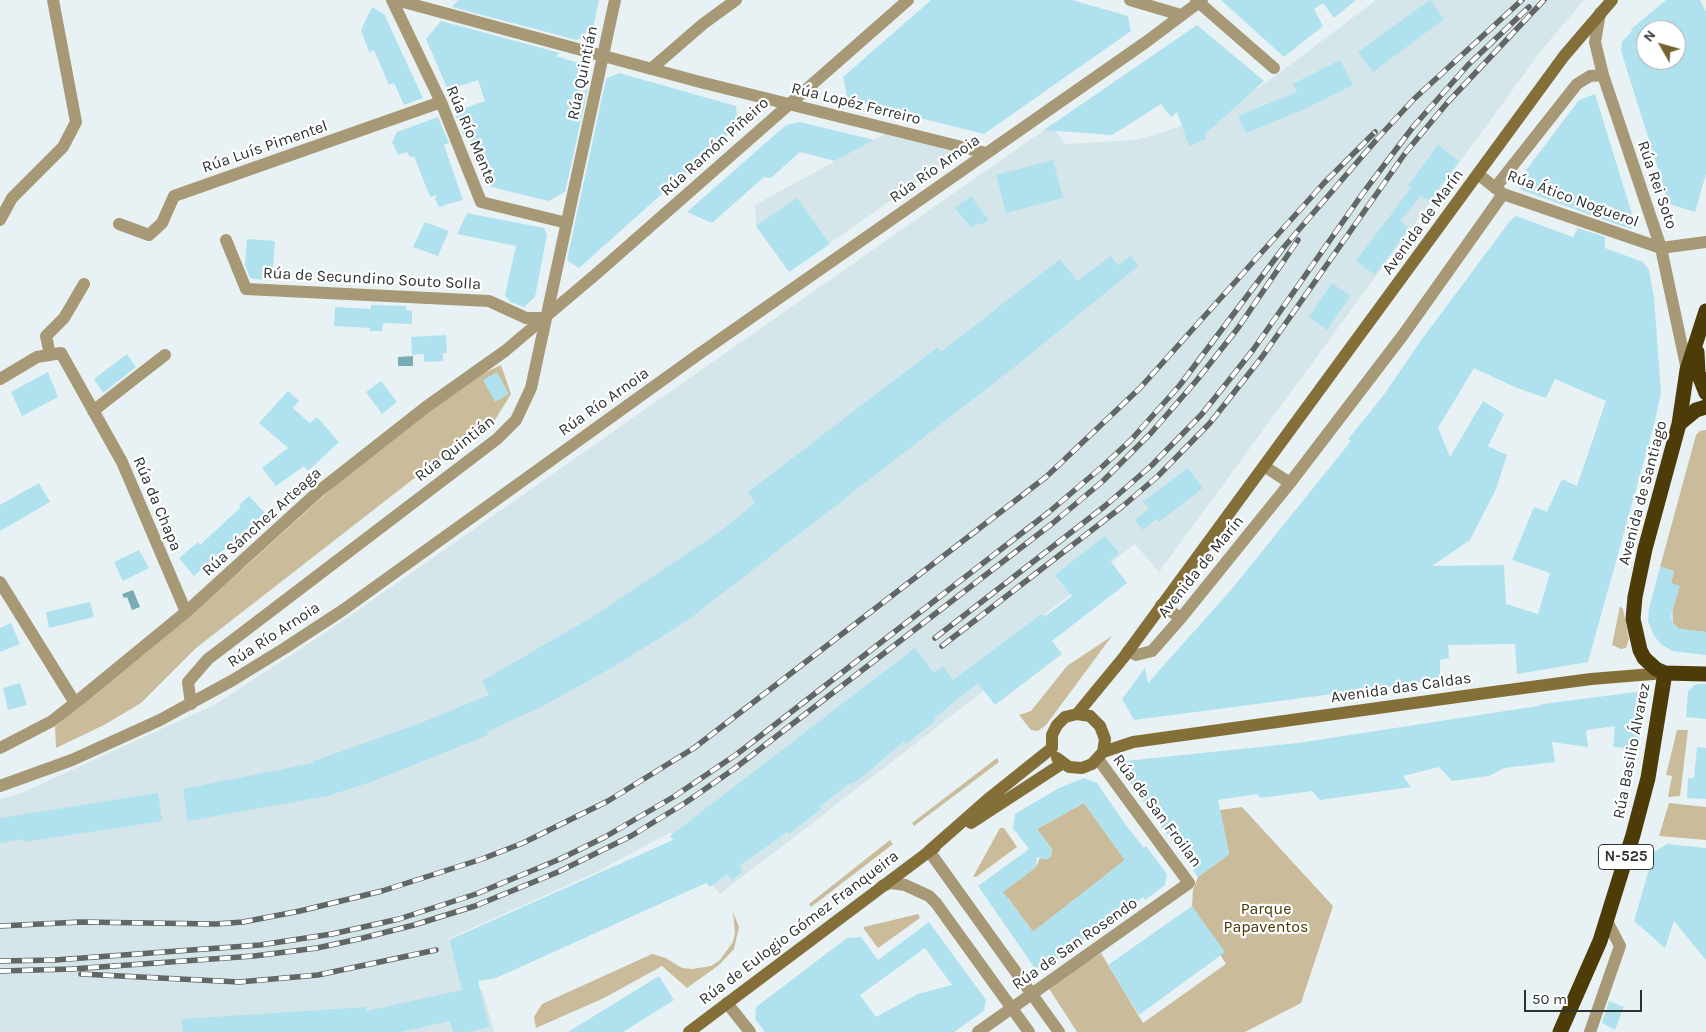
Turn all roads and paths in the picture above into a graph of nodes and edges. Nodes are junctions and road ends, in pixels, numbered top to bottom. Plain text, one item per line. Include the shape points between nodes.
1 (53, 0) edge
2 (392, 0) edge
3 (396, 0) edge
4 (615, 0) edge
5 (736, 0) edge
6 (908, 0) edge
7 (1130, 0) edge
8 (1612, 0) edge
9 (1199, 1) edge
10 (1600, 13) junction
11 (1181, 15) junction
12 (603, 56) junction
13 (1274, 68) dead end
14 (651, 69) junction
15 (1603, 75) junction
16 (441, 102) junction
17 (787, 104) junction
18 (986, 153) junction
19 (1478, 174) junction
20 (1499, 191) junction
21 (0, 220) edge
22 (119, 224) dead end
23 (567, 224) junction
24 (226, 240) dead end
25 (1706, 242) edge
26 (1661, 248) junction
27 (84, 284) dead end
28 (1706, 311) edge
29 (544, 318) junction
30 (1696, 345) junction
31 (55, 354) junction
32 (165, 355) dead end
33 (1688, 370) junction
34 (0, 379) edge
35 (1706, 392) edge
36 (1706, 406) edge
37 (93, 411) junction
38 (1680, 424) junction
39 (1264, 466) junction
40 (1290, 482) junction
41 (0, 582) edge
42 (1162, 605) junction
43 (186, 612) junction
44 (1181, 618) junction
45 (1125, 655) junction
46 (1665, 673) junction
47 (1706, 674) edge
48 (76, 703) junction
49 (191, 704) junction
50 (1077, 714) junction
51 (1094, 719) junction
52 (0, 748) edge
53 (1052, 748) junction
54 (1100, 755) junction
55 (1063, 763) junction
56 (0, 786) edge
57 (929, 851) junction
58 (1190, 883) joint
59 (882, 886) junction
60 (1607, 922) junction
61 (1032, 994) junction
62 (727, 1003) junction
63 (1012, 1008) junction
64 (689, 1032) edge
65 (750, 1032) edge
66 (978, 1032) edge
67 (1029, 1032) edge
68 (1059, 1032) edge
69 (1560, 1032) edge
70 (1590, 1032) edge

1 - 21 street via 76,122 63,147 12,198
2 - 16 street, Rúa Río Mente
3 - 12 street, Rúa Lopéz Ferreiro
4 - 12 street, Rúa Quintián
5 - 14 street
6 - 17 street, Rúa Ramón Piñeiro
7 - 11 street
8 - 10 main road, Avenida de Marín
9 - 11 street, Rúa Río Arnoia
9 - 13 street
10 - 15 street, Rúa Rei Soto via 1595,42
10 - 19 main road, Avenida de Marín via 1564,56
11 - 18 street, Rúa Río Arnoia
12 - 14 street, Rúa Lopéz Ferreiro
12 - 23 street, Rúa Quintián
14 - 17 street, Rúa Lopéz Ferreiro
15 - 20 street, Avenida de Marín via 1590,76 1577,84
15 - 26 street, Rúa Rei Soto
16 - 22 street, Rúa Luís Pimentel via 174,196 162,222 149,235
16 - 23 street, Rúa Río Mente via 481,202
17 - 18 street, Rúa Lopéz Ferreiro
17 - 29 street, Rúa Ramón Piñeiro
18 - 49 street, Rúa Río Arnoia via 651,388 343,610
19 - 20 street, Rúa Ático Noguerol
19 - 39 main road, Avenida de Marín
20 - 26 street, Rúa Ático Noguerol
20 - 40 street, Avenida de Marín via 1403,336
23 - 29 street, Rúa Quintián
24 - 29 street, Rúa de Secundino Souto Solla via 246,289 489,301 526,318
25 - 26 street
26 - 33 street, Rúa Rei Soto
27 - 31 street, Rúa da Chapa via 64,318 46,336
28 - 30 highway, Avenida de Santiago
29 - 43 street, Rúa Sánchez Arteaga via 319,491
29 - 49 street, Rúa Quintián via 531,388 516,420 497,439 208,659 188,682
30 - 33 highway, Avenida de Santiago
30 - 35 highway via 1698,373
31 - 34 street via 37,357
31 - 37 street, Rúa da Chapa
32 - 37 street
33 - 38 highway, Avenida de Santiago
36 - 38 highway via 1691,413
37 - 43 street, Rúa da Chapa via 122,462
38 - 46 highway, Avenida de Santiago via 1645,549 1633,609 1640,650 1650,664
39 - 40 street
39 - 42 main road, Avenida de Marín
40 - 44 street, Avenida de Marín
41 - 48 street
42 - 44 street
42 - 45 main road, Avenida de Marín
43 - 48 street, Rúa Sánchez Arteaga
44 - 45 street, Avenida de Marín via 1152,651
45 - 50 main road
45 - 51 main road via 1096,704
46 - 47 highway, Avenida das Caldas
46 - 54 main road, Avenida das Caldas via 1532,687 1133,742
46 - 60 highway, Rúa Basilio Álvarez / N-525 via 1648,778
48 - 52 street, Rúa Sánchez Arteaga via 52,721
49 - 56 street, Rúa Río Arnoia via 72,760
50 - 51 main road
50 - 53 main road via 1056,724
51 - 54 main road via 1104,734
53 - 55 main road
53 - 57 main road, Rúa de Eulogio Gómez Franqueira
54 - 55 main road via 1082,768
54 - 58 street, Rúa de San Froilan
55 - 57 main road, Rúa de Eulogio Gómez Franqueira
57 - 59 main road, Rúa de Eulogio Gómez Franqueira
57 - 61 street
58 - 61 street, Rúa de San Rosendo
59 - 62 main road, Rúa de Eulogio Gómez Franqueira
59 - 63 street via 891,883 905,885 929,896
60 - 69 highway, Rúa Basilio Álvarez / N-525
60 - 70 street via 1620,946
61 - 63 street, Rúa de San Rosendo
61 - 68 street
62 - 64 main road, Rúa de Eulogio Gómez Franqueira
62 - 65 street
63 - 66 street, Rúa de San Rosendo
63 - 67 street

